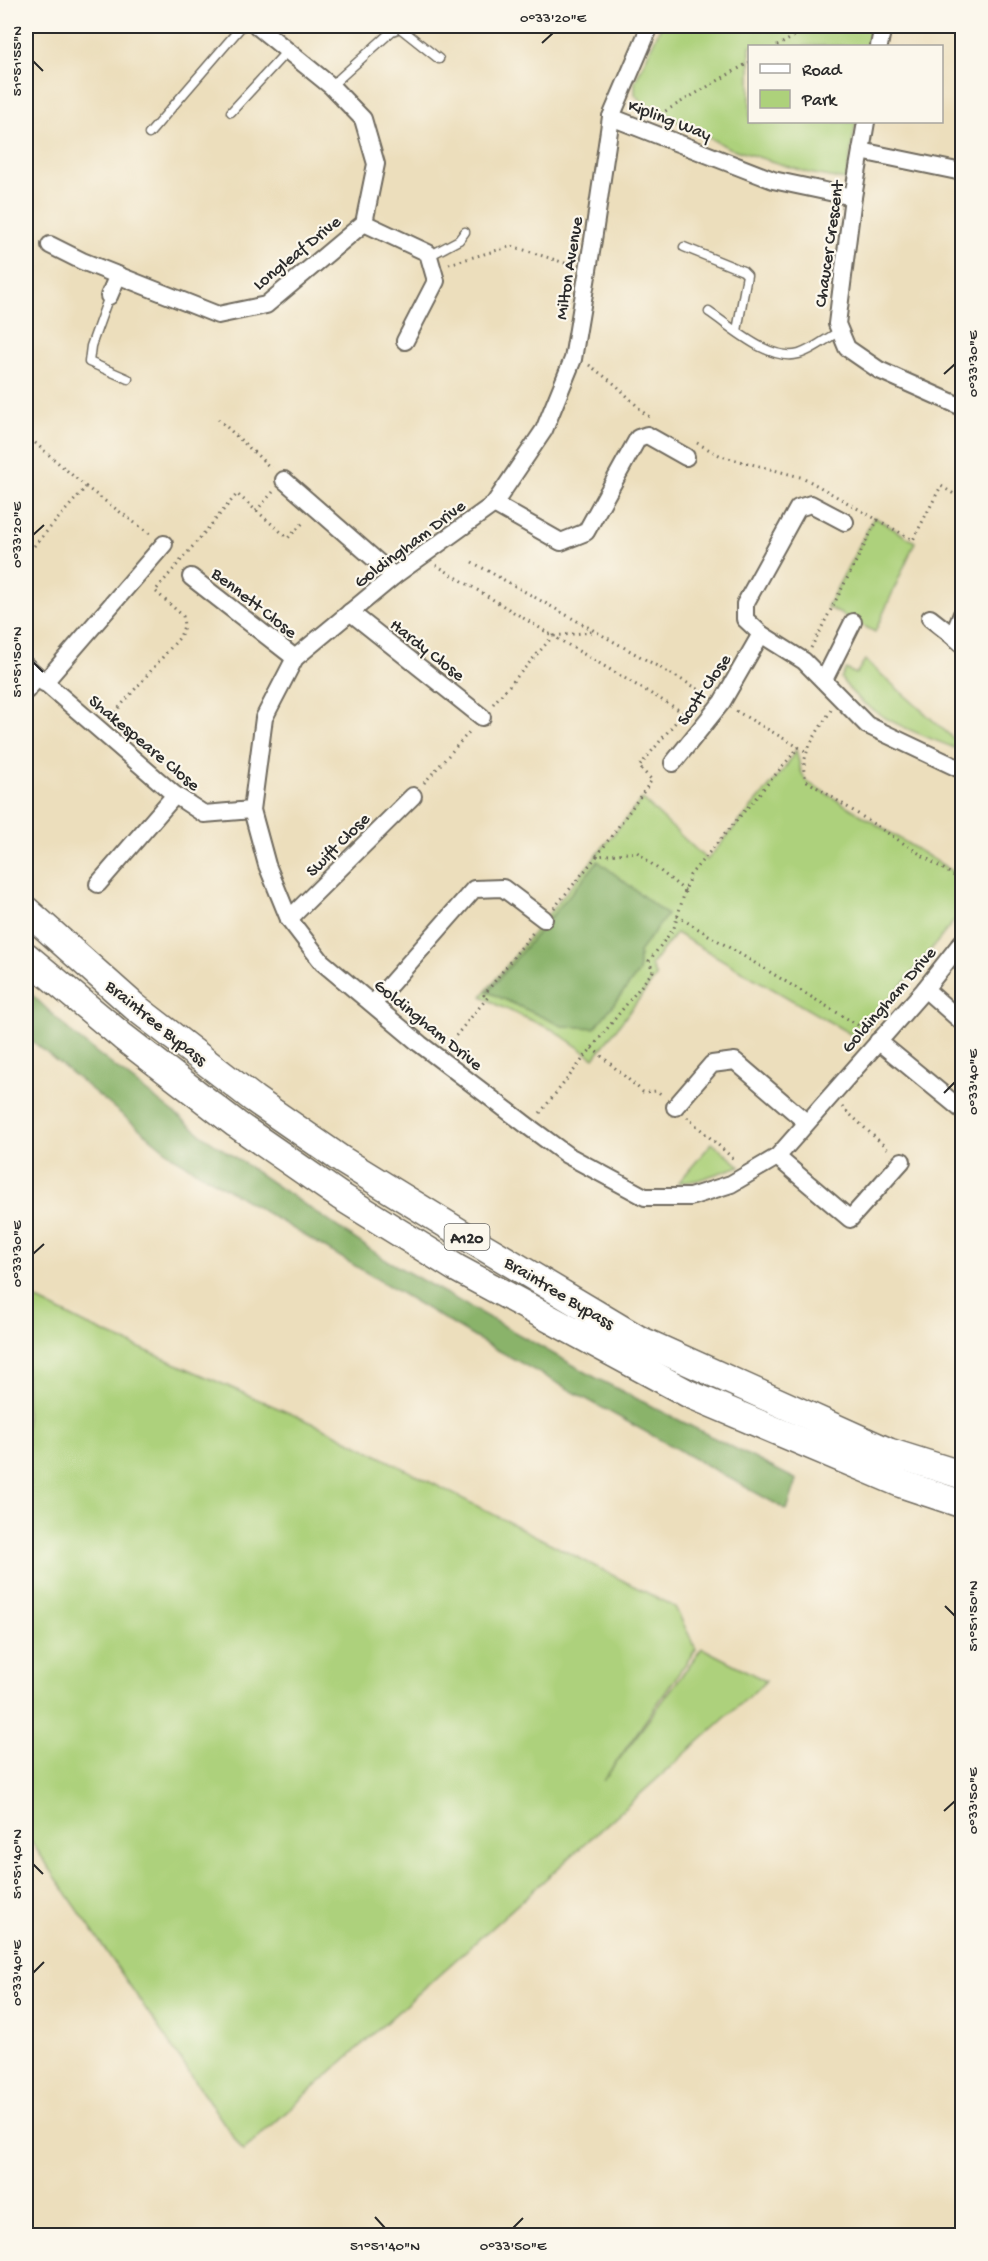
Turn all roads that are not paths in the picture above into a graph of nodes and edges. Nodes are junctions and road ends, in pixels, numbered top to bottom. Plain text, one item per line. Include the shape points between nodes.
1 (242, 26) edge
2 (257, 26) edge
3 (650, 26) edge
4 (883, 26) edge
5 (879, 45) edge
6 (288, 50) junction
7 (439, 59) dead end
8 (331, 86) junction
9 (231, 112) dead end
10 (611, 117) junction
11 (866, 123) edge
12 (149, 134) dead end
13 (861, 151) junction
14 (963, 172) edge
15 (853, 197) junction
16 (364, 223) junction
17 (465, 232) dead end
18 (50, 245) dead end
19 (684, 247) dead end
20 (431, 262) junction
21 (118, 275) junction
22 (109, 296) joint
23 (709, 312) dead end
24 (737, 331) junction
25 (840, 331) junction
26 (405, 341) dead end
27 (128, 379) dead end
28 (963, 407) edge
29 (686, 457) dead end
30 (284, 480) road end
31 (494, 504) junction
32 (845, 522) dead end
33 (164, 544) road end
34 (394, 576) junction
35 (191, 577) dead end
36 (350, 612) junction
37 (963, 614) edge
38 (930, 618) dead end
39 (853, 622) dead end
40 (761, 634) junction
41 (958, 640) edge
42 (295, 658) junction
43 (36, 676) edge
44 (824, 680) junction
45 (26, 691) edge
46 (482, 717) road end
47 (673, 763) dead end
48 (963, 770) edge
49 (175, 795) junction
50 (413, 796) road end
51 (252, 810) junction
52 (98, 884) dead end
53 (26, 910) edge
54 (289, 919) junction
55 (544, 919) dead end
56 (963, 942) edge
57 (26, 956) edge
58 (925, 989) junction
59 (373, 1004) junction
60 (963, 1022) edge
61 (879, 1040) junction
62 (675, 1107) dead end
63 (963, 1110) edge
64 (806, 1122) junction
65 (777, 1157) junction
66 (902, 1161) road end
67 (963, 1475) edge
68 (963, 1504) edge

1 - 12 lane
2 - 6 street, Longleaf Drive
3 - 10 street, Milton Avenue
4 - 5 street
6 - 8 street, Longleaf Drive
6 - 9 lane
7 - 8 lane via 400,28
8 - 16 street, Longleaf Drive via 363,119 376,164
10 - 15 street, Kipling Way via 773,180
10 - 31 street, Milton Avenue via 573,359 544,430
11 - 13 street, Chaucer Crescent
13 - 14 street
13 - 15 street, Chaucer Crescent
15 - 25 street, Chaucer Crescent via 837,324
16 - 20 street via 428,253
16 - 21 street, Longleaf Drive via 266,305 218,315
17 - 20 lane
18 - 21 street, Longleaf Drive
19 - 24 lane via 747,275
20 - 26 street via 436,281 412,313
21 - 22 street
22 - 27 lane via 89,362
23 - 24 lane
24 - 25 lane via 772,353 787,356 802,353
25 - 28 street, Chaucer Crescent via 847,348 879,370
29 - 31 street via 647,435 638,438 586,532 561,542
30 - 34 street
31 - 34 street, Goldingham Drive
32 - 40 street via 811,504 798,508 745,604 745,619
33 - 43 street
34 - 36 street, Goldingham Drive
35 - 42 street, Bennett Close
36 - 42 street, Goldingham Drive
36 - 46 street, Hardy Close
37 - 41 street
38 - 41 street
39 - 44 street
40 - 44 street via 804,661
40 - 47 street, Scott Close via 722,702
42 - 51 street, Goldingham Drive via 264,718
43 - 45 street
43 - 49 street, Shakespeare Close
44 - 48 street via 867,725
49 - 51 street, Shakespeare Close via 204,814
49 - 52 street
50 - 54 street, Swift Close
51 - 54 street, Goldingham Drive via 267,865
53 - 67 highway, Braintree Bypass / A120 via 135,1007 254,1099 342,1160 467,1237 638,1339 889,1452
54 - 59 street, Goldingham Drive via 322,962
55 - 59 street via 503,888 474,889
56 - 58 street, Goldingham Drive
57 - 68 highway, Braintree Bypass / A120 via 236,1124 340,1196 456,1268 689,1394 903,1485
58 - 60 street
58 - 61 street, Goldingham Drive
59 - 65 street, Goldingham Drive via 437,1058 567,1155 645,1197 690,1197 730,1184
61 - 63 street
61 - 64 street, Goldingham Drive
62 - 64 street via 712,1064 735,1061
64 - 65 street, Goldingham Drive
65 - 66 street via 850,1219

